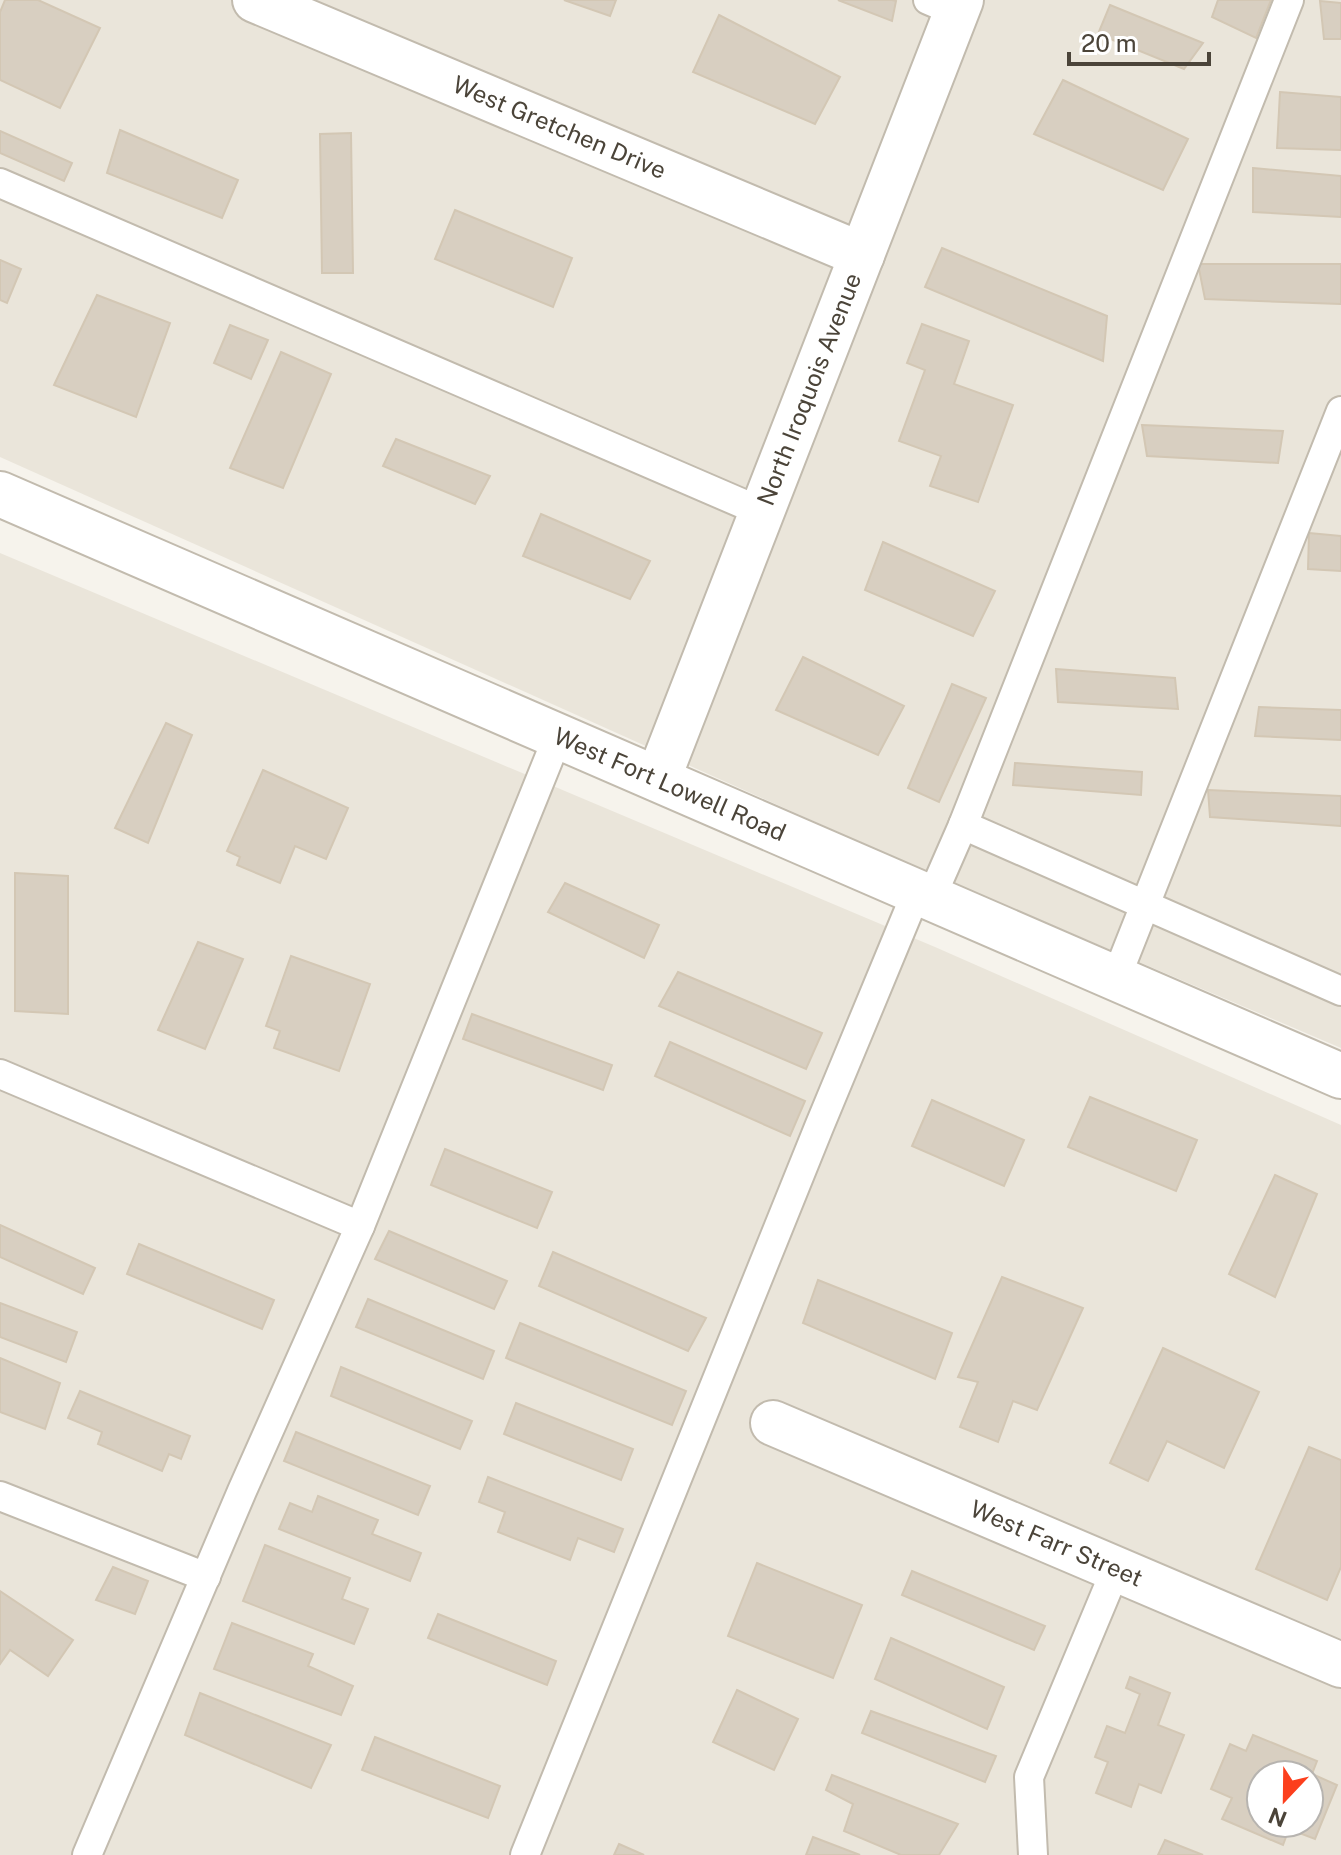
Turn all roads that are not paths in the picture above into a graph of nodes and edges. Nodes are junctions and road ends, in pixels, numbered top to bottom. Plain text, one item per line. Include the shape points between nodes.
1 (255, 0) edge
2 (1289, 0) edge
3 (948, 4) edge
4 (0, 183) edge
5 (862, 255) junction
6 (1341, 411) edge
7 (0, 494) edge
8 (762, 512) junction
9 (558, 736) junction
10 (658, 779) junction
11 (963, 825) junction
12 (924, 895) junction
13 (1145, 905) junction
14 (1116, 978) junction
15 (1341, 991) edge
16 (0, 1074) edge
17 (1341, 1076) edge
18 (360, 1226) junction
19 (773, 1423) dead end
20 (0, 1496) edge
21 (1116, 1569) junction
22 (206, 1577) junction
23 (1341, 1665) edge
24 (87, 1855) edge
25 (525, 1855) edge
26 (1033, 1855) edge

1 - 5 street, West Gretchen Drive
2 - 11 lane
3 - 5 street, North Iroquois Avenue
4 - 8 lane
5 - 8 street, North Iroquois Avenue
6 - 13 lane
7 - 9 street, West Fort Lowell Road
8 - 10 street, North Iroquois Avenue
9 - 10 street, West Fort Lowell Road
9 - 18 lane
10 - 12 street, West Fort Lowell Road
11 - 12 lane
11 - 13 lane
12 - 14 street, West Fort Lowell Road
12 - 25 lane via 819,1127
13 - 14 lane
13 - 15 lane
14 - 17 street, West Fort Lowell Road
16 - 18 lane
18 - 22 lane
19 - 21 street, West Farr Street
20 - 22 lane
21 - 23 street, West Farr Street
21 - 26 lane via 1029,1777
22 - 24 lane

